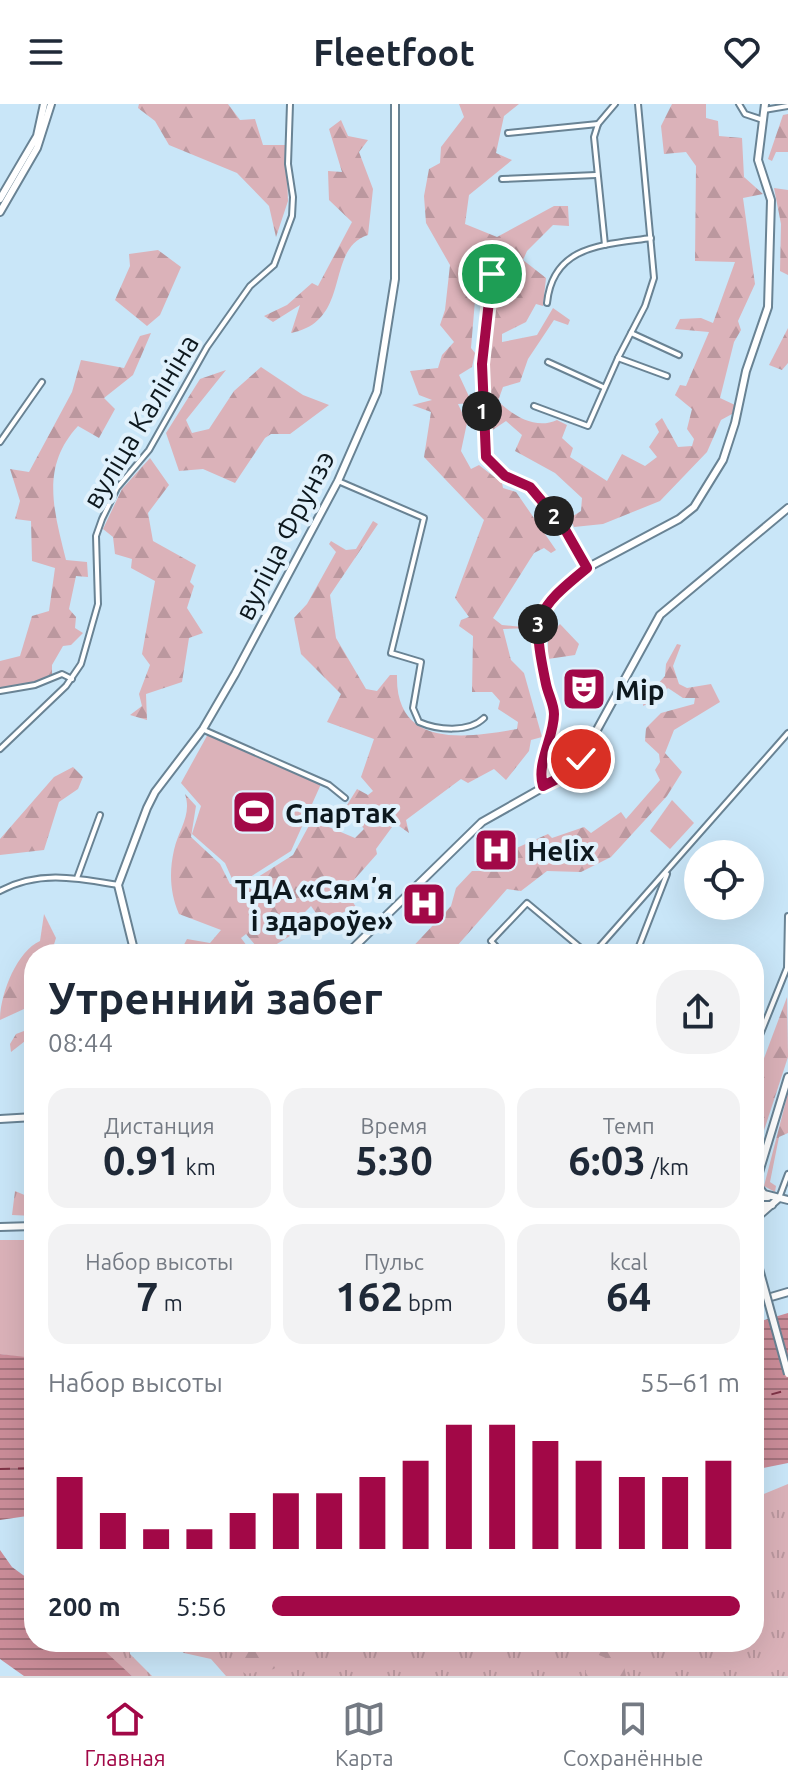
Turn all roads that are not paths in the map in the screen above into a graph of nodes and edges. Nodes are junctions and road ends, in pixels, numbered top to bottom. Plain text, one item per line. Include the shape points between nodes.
1 (44, 104) edge
2 (51, 104) edge
3 (290, 104) edge
4 (395, 104) edge
5 (615, 104) edge
6 (638, 104) edge
7 (739, 104) edge
8 (788, 106) edge
9 (765, 107) edge
10 (45, 118) junction
11 (763, 120) junction
12 (598, 124) junction
13 (508, 133) dead end
14 (596, 175) junction
15 (502, 179) dead end
16 (0, 199) edge
17 (0, 212) edge
18 (652, 238) junction
19 (605, 245) junction
20 (492, 274) dead end
21 (547, 303) dead end
22 (631, 333) junction
23 (679, 355) dead end
24 (618, 358) junction
25 (548, 362) dead end
26 (667, 376) dead end
27 (42, 382) dead end
28 (603, 387) junction
29 (534, 406) dead end
30 (0, 442) edge
31 (338, 481) junction
32 (788, 508) edge
33 (587, 568) junction
34 (72, 679) junction
35 (0, 691) edge
36 (484, 718) dead end
37 (203, 729) junction
38 (788, 733) edge
39 (0, 749) edge
40 (543, 786) junction
41 (345, 798) dead end
42 (100, 815) dead end
43 (668, 871) junction
44 (77, 878) junction
45 (118, 885) junction
46 (0, 891) edge
47 (788, 916) edge
48 (133, 944) edge
49 (357, 944) edge
50 (494, 944) edge
51 (578, 944) edge
52 (599, 944) edge
53 (640, 944) edge
54 (764, 1025) edge
55 (788, 1077) edge
56 (24, 1118) edge
57 (0, 1119) edge
58 (764, 1156) edge
59 (788, 1174) edge
60 (764, 1194) edge
61 (764, 1200) edge
62 (788, 1200) edge
63 (777, 1201) junction
64 (764, 1212) edge
65 (24, 1226) edge
66 (0, 1227) edge
67 (764, 1287) edge
68 (788, 1292) edge
69 (764, 1299) edge
70 (788, 1374) edge

1 - 10 street
2 - 10 street
3 - 34 street, вуліца Калініна via 293,207 277,258 207,347 149,450 117,488 96,536 98,604 92,634
4 - 31 street, вуліца Фрунзэ via 395,279 377,392
5 - 12 street
6 - 18 street
7 - 11 street via 745,114
8 - 9 street
9 - 11 street
10 - 16 street
10 - 17 street via 37,148
11 - 33 street via 758,160 771,200 768,307 723,460 686,513
12 - 13 street
12 - 14 street
14 - 15 street
14 - 19 street
18 - 19 street
18 - 22 street via 654,278
19 - 21 street via 570,256 549,281
20 - 33 street via 482,364 486,457 505,476 530,487 563,526
22 - 23 street
22 - 24 street
24 - 26 street
24 - 28 street
25 - 28 street
27 - 30 street
28 - 29 street via 588,426
31 - 36 street via 424,518 391,653 421,662 413,708 419,722 444,728 476,725
31 - 37 street, вуліца Фрунзэ
32 - 40 street via 667,608 589,751 565,775
33 - 40 street via 546,605 538,622 538,645 554,710
34 - 35 street via 62,674
34 - 39 street, вуліца Калініна
37 - 41 street via 329,785
37 - 45 street, вуліца Фрунзэ via 155,792
38 - 43 street
40 - 49 street via 482,822
42 - 44 street
43 - 52 street
43 - 53 street
44 - 45 street
44 - 46 street via 36,878
45 - 48 street
47 - 54 street via 787,968
50 - 51 street via 491,941 527,903
55 - 58 street
56 - 57 street
59 - 63 street
60 - 63 street
61 - 63 street
62 - 63 street
63 - 64 street
65 - 66 street
67 - 70 street, bridge
68 - 69 street

